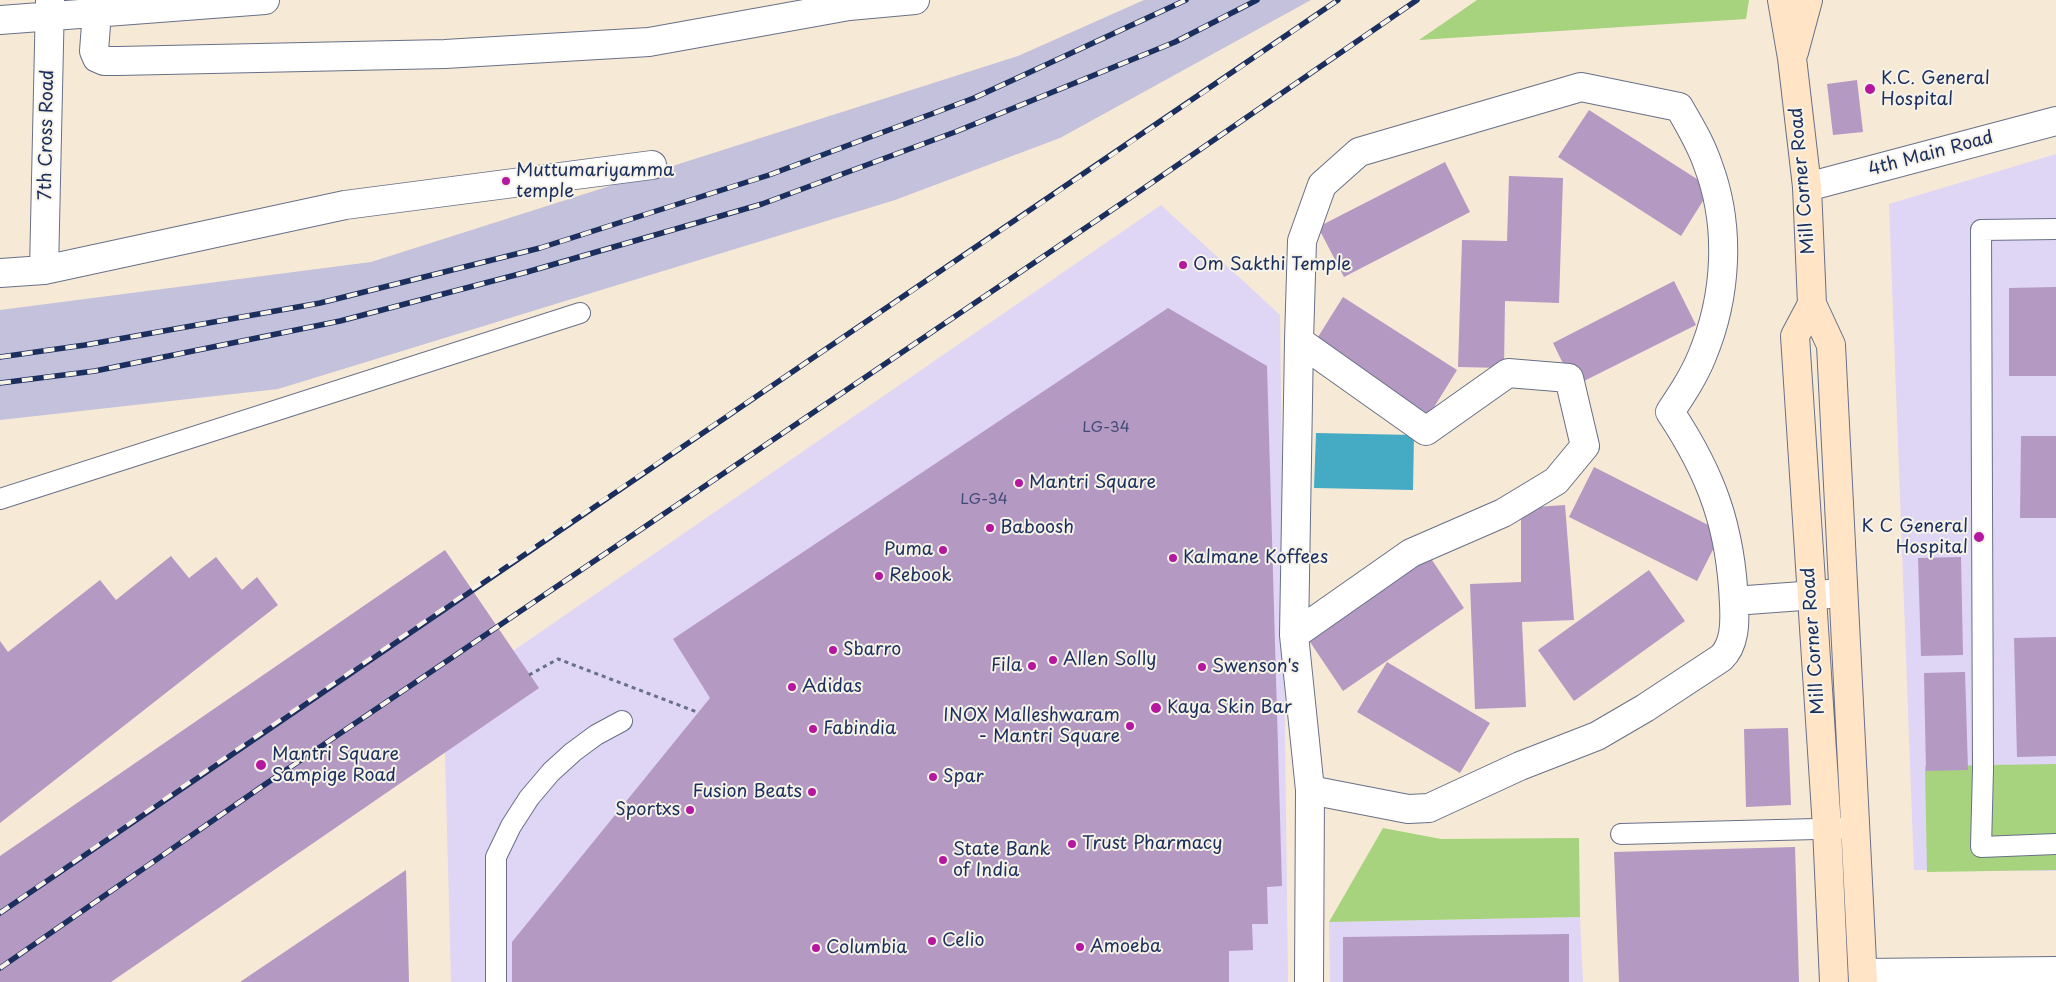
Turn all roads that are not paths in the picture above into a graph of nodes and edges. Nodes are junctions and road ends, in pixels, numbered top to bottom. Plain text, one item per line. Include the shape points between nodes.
1 (265, 0) edge
2 (915, 0) edge
3 (1782, 0) edge
4 (1808, 0) edge
5 (50, 7) edge
6 (96, 12) junction
7 (0, 20) edge
8 (1792, 58) junction
9 (2056, 121) edge
10 (652, 165) dead end
11 (1807, 187) junction
12 (2056, 229) edge
13 (44, 270) junction
14 (0, 273) edge
15 (1812, 304) junction
16 (580, 313) dead end
17 (1299, 341) junction
18 (0, 499) edge
19 (1843, 593) junction
20 (1811, 596) junction
21 (1734, 600) junction
22 (1294, 635) junction
23 (622, 721) dead end
24 (1310, 790) junction
25 (1827, 828) junction
26 (1855, 828) junction
27 (1621, 834) dead end
28 (2056, 844) edge
29 (2056, 971) edge
30 (1863, 977) edge
31 (496, 982) edge
32 (1309, 982) edge
33 (1834, 982) edge

1 - 6 street
2 - 6 street via 849,6 649,42 445,54 128,61 97,58 94,51
3 - 8 main road, Mill Corner Road
4 - 8 main road, Mill Corner Road
5 - 6 street
5 - 7 street
5 - 13 street, 7th Cross Road
8 - 11 main road, Mill Corner Road
9 - 11 street, 4th Main Road
10 - 13 street via 345,205
11 - 15 main road, Mill Corner Road
12 - 28 lane via 1981,230 1981,848
13 - 14 street
15 - 19 main road, Mill Corner Road via 1831,345
15 - 20 main road, Mill Corner Road via 1795,336
16 - 18 lane
17 - 21 street via 1302,241 1322,185 1358,152 1581,87 1679,107 1709,166 1722,230 1723,264 1713,327 1702,357 1670,412 1690,441 1718,506 1728,540
17 - 22 street
17 - 22 street via 1426,432 1508,373 1569,378 1585,446 1556,482 1503,513 1411,553
19 - 20 street
19 - 26 main road, Mill Corner Road
20 - 21 street
20 - 25 main road, Mill Corner Road
21 - 24 street via 1731,645 1721,658 1597,736 1520,766 1429,808 1408,809
22 - 24 street
23 - 31 lane via 596,735 551,772 511,826 496,857
24 - 32 street
25 - 26 lane
25 - 27 lane
25 - 33 main road, Mill Corner Road
26 - 30 main road, Mill Corner Road
29 - 30 street

